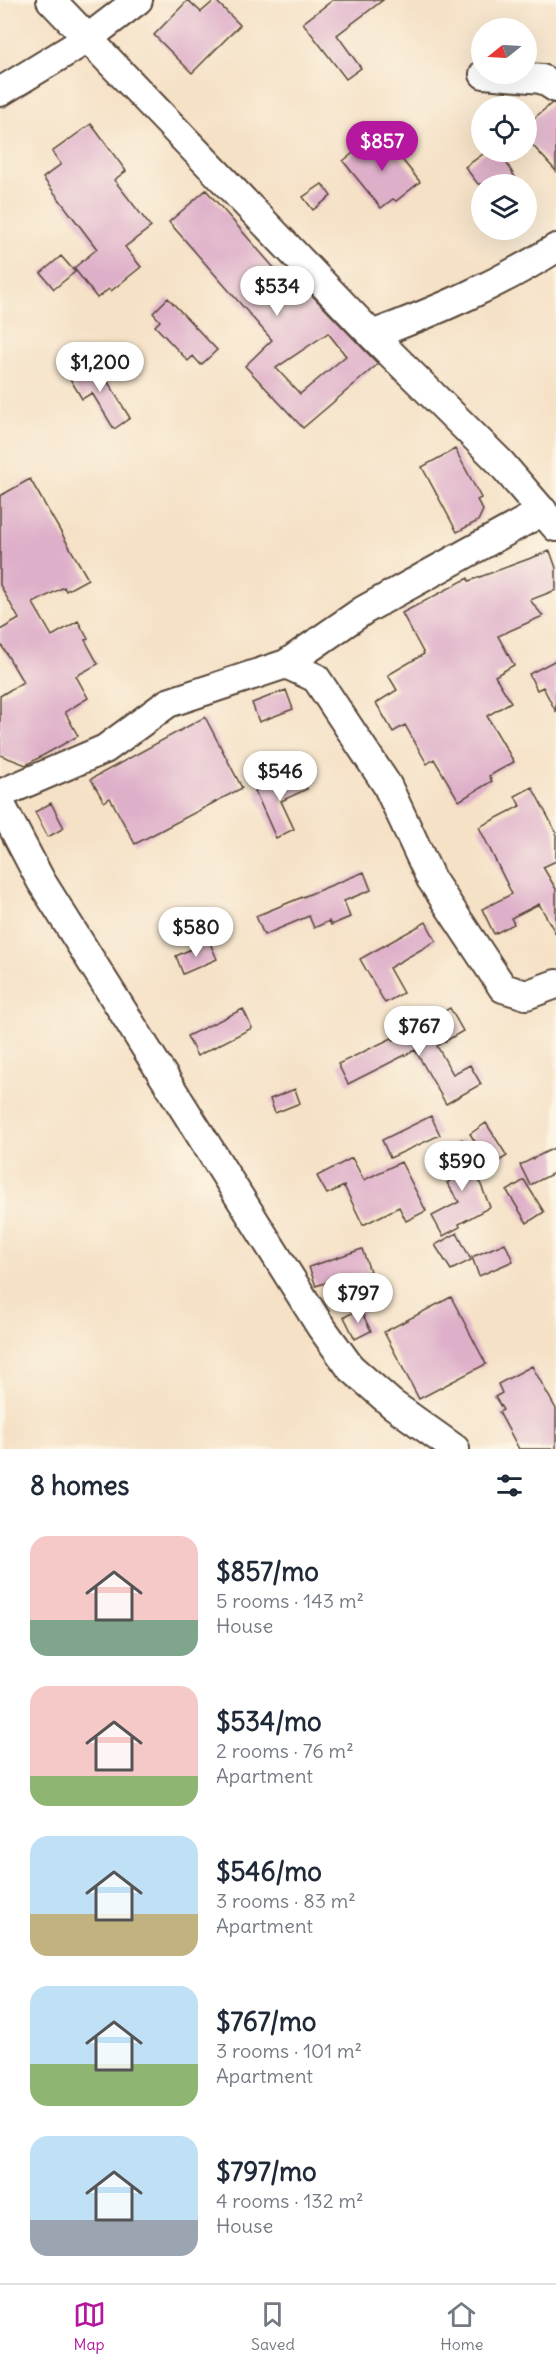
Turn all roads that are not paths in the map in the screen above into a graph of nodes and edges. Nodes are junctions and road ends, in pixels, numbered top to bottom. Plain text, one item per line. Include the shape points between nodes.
1 (51, 0) edge
2 (138, 0) edge
3 (87, 39) junction
4 (537, 79) edge
5 (556, 88) edge
6 (0, 92) edge
7 (556, 248) edge
8 (372, 335) junction
9 (549, 519) edge
10 (286, 664) junction
11 (0, 794) edge
12 (0, 803) edge
13 (556, 984) edge
14 (455, 1449) edge

1 - 3 street
2 - 3 street
3 - 6 street
3 - 8 street
4 - 5 street
7 - 8 street via 444,308
8 - 9 street via 500,462
9 - 10 street via 364,610
10 - 11 street via 168,704 105,749
10 - 13 street via 316,678 323,688 387,785 430,879 503,988 526,995
12 - 14 street via 41,881 321,1328 350,1367 392,1404

